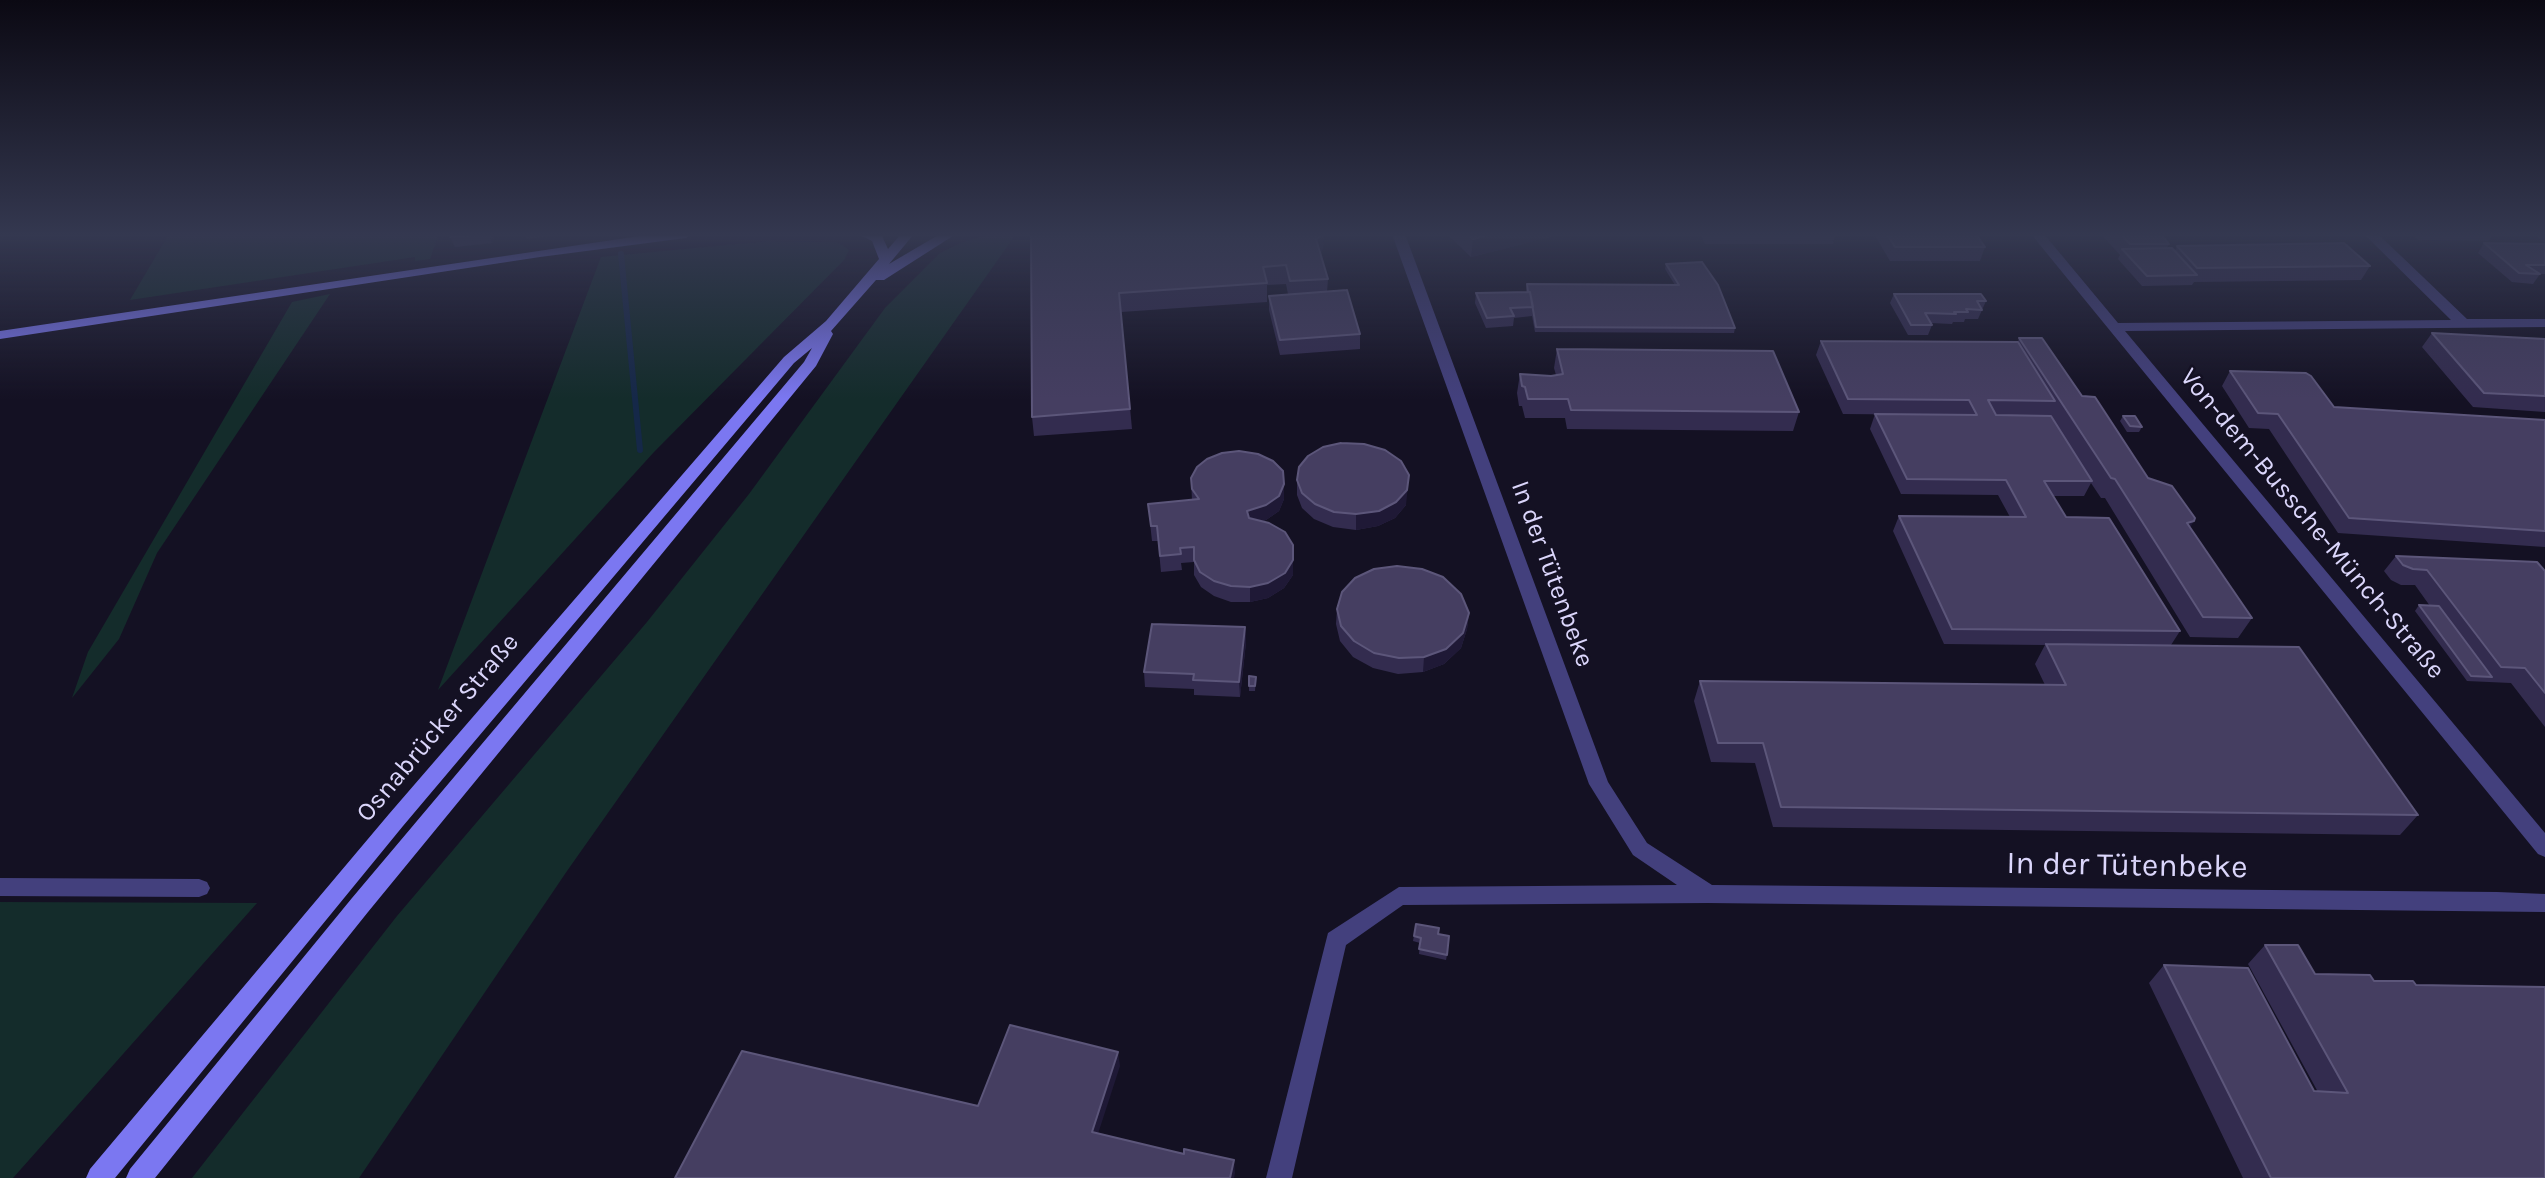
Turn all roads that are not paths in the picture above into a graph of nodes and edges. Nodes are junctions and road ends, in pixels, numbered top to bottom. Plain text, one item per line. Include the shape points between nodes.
1 (306, 289) edge
2 (862, 289) edge
3 (1418, 289) edge
4 (2083, 289) edge
5 (2427, 289) edge
6 (2463, 323) junction
7 (2545, 323) edge
8 (831, 324) junction
9 (2114, 327) junction
10 (0, 335) edge
11 (2545, 848) edge
12 (0, 887) edge
13 (199, 887) dead end
14 (1708, 894) junction
15 (2545, 903) edge
16 (99, 1178) edge
17 (139, 1178) edge
18 (1279, 1178) edge

1 - 10 main road
2 - 8 main road, Osnabrücker Straße
3 - 14 street, In der Tütenbeke via 1599,784 1640,849
4 - 9 street, Von-dem-Bussche-Münch-Straße
5 - 6 street
6 - 7 street
6 - 9 street
8 - 16 main road, Osnabrücker Straße via 780,370 396,820
8 - 17 main road, Osnabrücker Straße via 811,363
9 - 11 street, Von-dem-Bussche-Münch-Straße
12 - 13 street
14 - 15 street, In der Tütenbeke
14 - 18 street, In der Tütenbeke via 1399,896 1336,940

